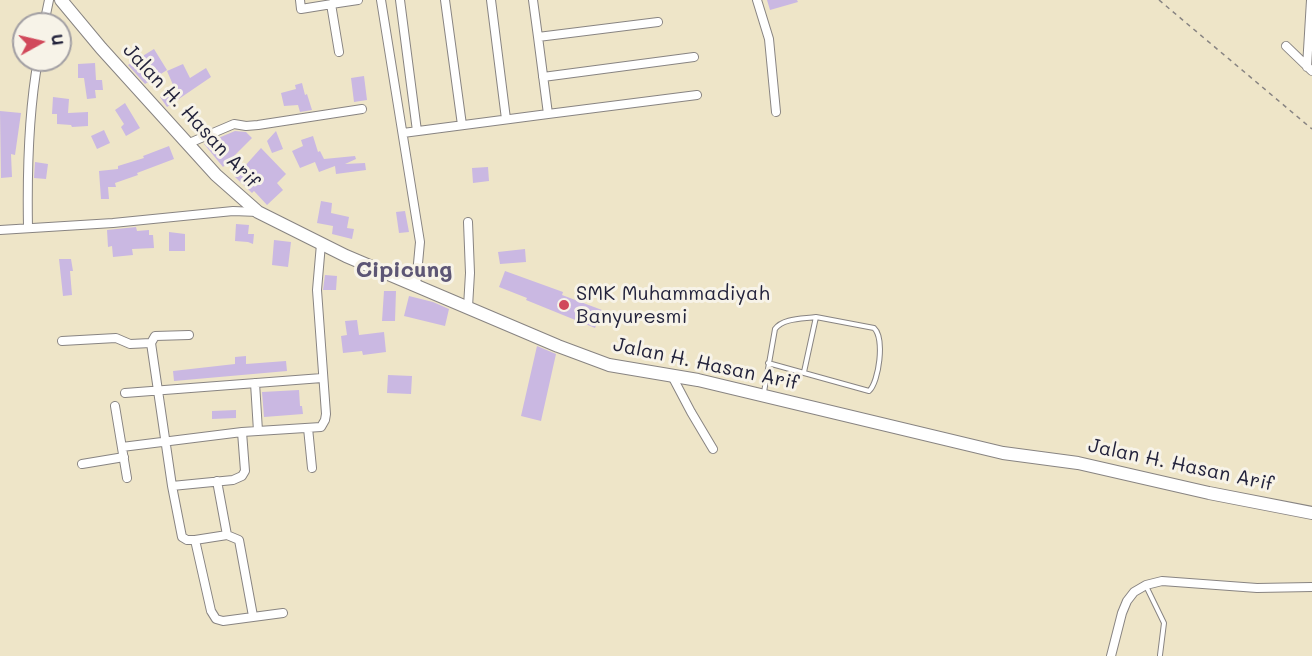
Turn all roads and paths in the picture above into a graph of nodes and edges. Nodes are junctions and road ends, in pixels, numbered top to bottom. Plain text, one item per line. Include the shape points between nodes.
1 (61, 0) edge
2 (300, 0) edge
3 (358, 0) edge
4 (381, 0) edge
5 (400, 0) edge
6 (445, 0) edge
7 (491, 0) edge
8 (533, 0) edge
9 (757, 0) edge
10 (1159, 0) edge
11 (1311, 0) edge
12 (336, 2) edge
13 (658, 22) dead end
14 (538, 37) junction
15 (1286, 46) dead end
16 (339, 52) dead end
17 (694, 57) dead end
18 (1310, 69) edge
19 (36, 72) edge
20 (543, 77) junction
21 (697, 95) dead end
22 (362, 109) dead end
23 (776, 112) dead end
24 (548, 114) junction
25 (506, 119) junction
26 (462, 125) junction
27 (1312, 129) edge
28 (417, 131) junction
29 (402, 133) junction
30 (188, 144) junction
31 (258, 212) junction
32 (468, 222) dead end
33 (28, 228) junction
34 (0, 230) edge
35 (321, 244) junction
36 (416, 285) junction
37 (468, 307) junction
38 (816, 317) junction
39 (189, 335) dead end
40 (62, 341) dead end
41 (151, 343) junction
42 (768, 363) junction
43 (804, 372) junction
44 (672, 376) junction
45 (322, 378) junction
46 (255, 382) junction
47 (159, 391) junction
48 (125, 393) dead end
49 (763, 396) junction
50 (115, 406) dead end
51 (308, 428) junction
52 (258, 431) junction
53 (242, 432) junction
54 (166, 441) junction
55 (122, 447) junction
56 (713, 449) dead end
57 (124, 457) junction
58 (82, 464) dead end
59 (312, 468) dead end
60 (127, 478) dead end
61 (217, 481) junction
62 (172, 486) junction
63 (1312, 513) edge
64 (227, 536) junction
65 (195, 540) junction
66 (1146, 586) junction
67 (1312, 587) edge
68 (283, 613) dead end
69 (253, 616) junction
70 (1160, 655) edge
71 (1111, 656) edge

1 - 30 main road, Jalan H. Hasan Arif
2 - 12 street via 301,9
3 - 12 street
4 - 29 street
5 - 28 street
6 - 26 street
7 - 25 street
8 - 14 street
9 - 23 street via 770,39
10 - 27 path
11 - 18 street
12 - 16 street
13 - 14 street
14 - 20 street
15 - 18 street
17 - 20 street
19 - 33 street via 27,173
20 - 24 street
21 - 24 street
22 - 30 street via 258,125 234,124
24 - 25 street
25 - 26 street
26 - 28 street
28 - 29 street
29 - 36 street via 420,242
30 - 31 main road, Jalan H. Hasan Arif via 216,176
31 - 33 street
31 - 35 main road, Jalan H. Hasan Arif
32 - 37 street
33 - 34 street
35 - 36 main road, Jalan H. Hasan Arif
35 - 45 street via 317,290
36 - 37 main road, Jalan H. Hasan Arif
37 - 44 main road, Jalan H. Hasan Arif via 609,365
38 - 42 lane via 778,324
38 - 43 lane
38 - 43 lane via 874,328 881,341 878,366 869,391
39 - 41 street via 154,336
40 - 41 street via 117,338 130,344
41 - 47 street
42 - 43 lane
42 - 49 lane
44 - 49 main road, Jalan H. Hasan Arif
44 - 56 street
45 - 46 street
45 - 51 street via 325,420 321,426
46 - 47 street
46 - 52 street
47 - 48 street
47 - 54 street
49 - 63 main road, Jalan H. Hasan Arif via 1003,453 1078,463
50 - 55 street
51 - 52 street
51 - 59 street
52 - 53 street
53 - 54 street
53 - 61 street via 245,474
54 - 55 street
54 - 62 street
55 - 57 street
57 - 58 street
57 - 60 street
61 - 62 street
61 - 64 street
62 - 65 street via 182,537
64 - 65 street
64 - 69 street via 239,540
65 - 69 street via 213,616 219,621
66 - 67 street via 1162,581 1257,588
66 - 70 lane via 1164,623
66 - 71 street via 1127,601
68 - 69 street

